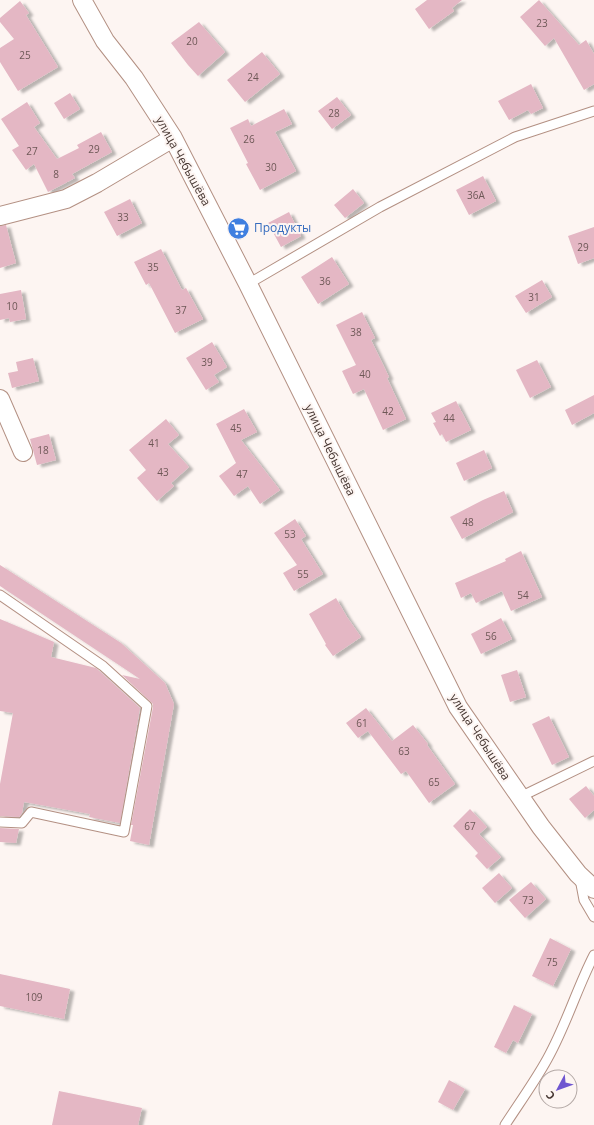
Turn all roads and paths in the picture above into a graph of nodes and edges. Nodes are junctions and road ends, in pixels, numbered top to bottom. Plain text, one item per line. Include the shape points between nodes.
1 (82, 0) edge
2 (594, 111) edge
3 (173, 138) junction
4 (0, 216) edge
5 (248, 284) junction
6 (0, 400) edge
7 (23, 452) dead end
8 (0, 595) edge
9 (594, 761) edge
10 (520, 797) junction
11 (0, 822) edge
12 (578, 874) junction
13 (594, 889) edge
14 (594, 917) edge
15 (594, 955) edge
16 (505, 1125) edge

1 - 3 street, улица Чебышёва via 105,41 134,78
2 - 5 lane via 514,137 380,207
3 - 4 street via 66,199
3 - 5 street, улица Чебышёва
5 - 10 street, улица Чебышёва via 458,707
6 - 7 street
8 - 11 lane via 103,666 147,706 124,832 31,812 22,823
9 - 10 lane
10 - 12 street, улица Чебышёва
12 - 13 street, улица Чебышёва
12 - 14 lane via 584,900
15 - 16 lane via 545,1063

